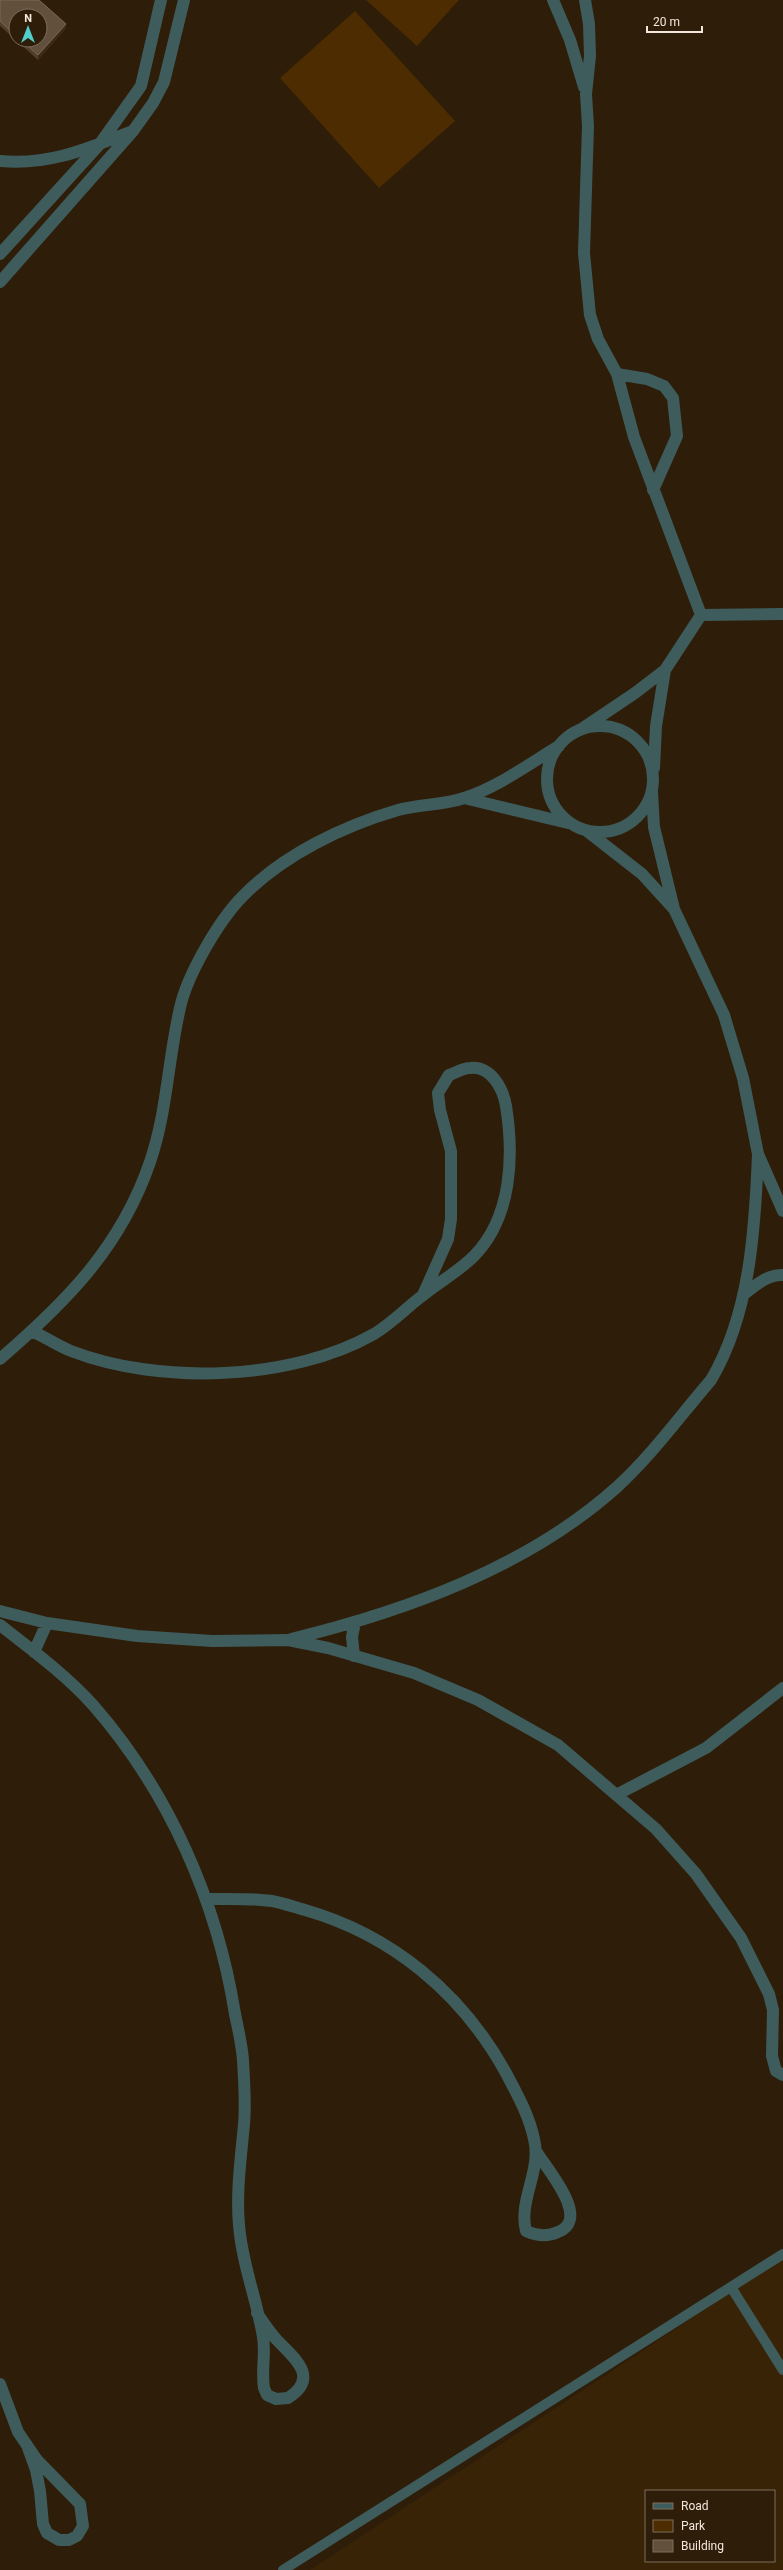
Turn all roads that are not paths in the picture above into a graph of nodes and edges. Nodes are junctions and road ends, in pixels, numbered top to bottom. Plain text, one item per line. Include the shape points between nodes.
1 (161, 0) edge
2 (184, 0) edge
3 (553, 0) edge
4 (585, 0) edge
5 (586, 94) junction
6 (133, 131) junction
7 (98, 145) junction
8 (0, 161) edge
9 (0, 254) edge
10 (0, 282) edge
11 (617, 374) junction
12 (653, 490) junction
13 (783, 614) edge
14 (701, 615) junction
15 (664, 670) junction
16 (580, 730) junction
17 (558, 746) junction
18 (653, 777) junction
19 (652, 792) junction
20 (464, 798) junction
21 (572, 824) junction
22 (587, 831) junction
23 (674, 909) junction
24 (758, 1154) junction
25 (783, 1211) edge
26 (783, 1275) edge
27 (423, 1295) junction
28 (743, 1295) junction
29 (32, 1331) junction
30 (0, 1358) edge
31 (0, 1611) edge
32 (355, 1622) junction
33 (47, 1623) junction
34 (0, 1625) edge
35 (288, 1640) junction
36 (34, 1652) junction
37 (354, 1656) junction
38 (783, 1688) edge
39 (616, 1795) junction
40 (206, 1899) junction
41 (771, 2002) junction
42 (783, 2016) edge
43 (783, 2075) edge
44 (536, 2151) junction
45 (783, 2254) edge
46 (731, 2287) junction
47 (257, 2314) junction
48 (783, 2370) edge
49 (0, 2384) edge
50 (27, 2445) junction
51 (283, 2570) edge

1 - 7 street via 141,86
2 - 6 street via 164,82
3 - 5 street via 570,40
4 - 5 street via 590,56
5 - 11 street via 588,126 584,253 587,294 590,315 598,339
6 - 7 street
6 - 10 street
7 - 8 street via 54,159 19,163
7 - 9 street
11 - 12 street via 634,437
11 - 12 street via 647,379 664,386 673,398 677,436
12 - 14 street
13 - 14 street
14 - 15 street
15 - 16 street
15 - 18 street via 656,726
16 - 17 street
16 - 18 street via 596,726 613,728 629,735 647,755
17 - 20 street via 502,780
17 - 21 street via 547,772 547,787 559,814
18 - 19 street
19 - 22 street via 646,806 635,820 620,829
19 - 23 street via 654,827
20 - 21 street
20 - 29 street via 399,810 346,829 308,848 271,872 243,895 225,916 206,946 180,1005 156,1142 129,1210 90,1272 66,1300
21 - 22 street
22 - 23 street via 642,874
23 - 24 street via 724,1015 743,1078
24 - 25 street
24 - 28 street via 756,1209
26 - 28 street via 776,1274
27 - 27 street via 453,1275 475,1255 494,1226 509,1177 509,1127 504,1094 493,1076 470,1068 449,1075 438,1093 451,1151 451,1219 448,1239
27 - 29 street via 374,1333 341,1350 292,1364 250,1371 211,1373 137,1368 71,1351
28 - 32 street via 723,1360 711,1380 617,1486 567,1527 487,1572
29 - 30 street
31 - 33 street
32 - 35 street
32 - 37 street via 352,1636
33 - 35 street via 137,1636 212,1641
33 - 36 street
34 - 36 street
35 - 37 street
36 - 40 street via 93,1705 131,1755 164,1806 188,1852
37 - 39 street via 414,1673 478,1700 558,1745
38 - 39 street via 706,1748
39 - 41 street via 656,1829 696,1874 741,1938
40 - 44 street via 273,1901 321,1915 368,1935 406,1958 441,1986 465,2012 495,2052 527,2116
40 - 47 street via 223,1954 243,2058 244,2121 237,2187 239,2226 244,2261
41 - 42 street
41 - 43 street via 772,2056 776,2071
44 - 44 street via 536,2164 523,2220 526,2231 546,2236 560,2232 568,2225 571,2217 569,2203
45 - 46 lane
46 - 48 lane
46 - 51 lane
47 - 47 street via 265,2353 262,2378 264,2388 267,2395 276,2399 288,2398 300,2387 304,2374 302,2366
49 - 50 street via 6,2404
50 - 50 street via 40,2491 43,2524 47,2533 59,2540 69,2540 77,2536 83,2526 80,2504 37,2460

